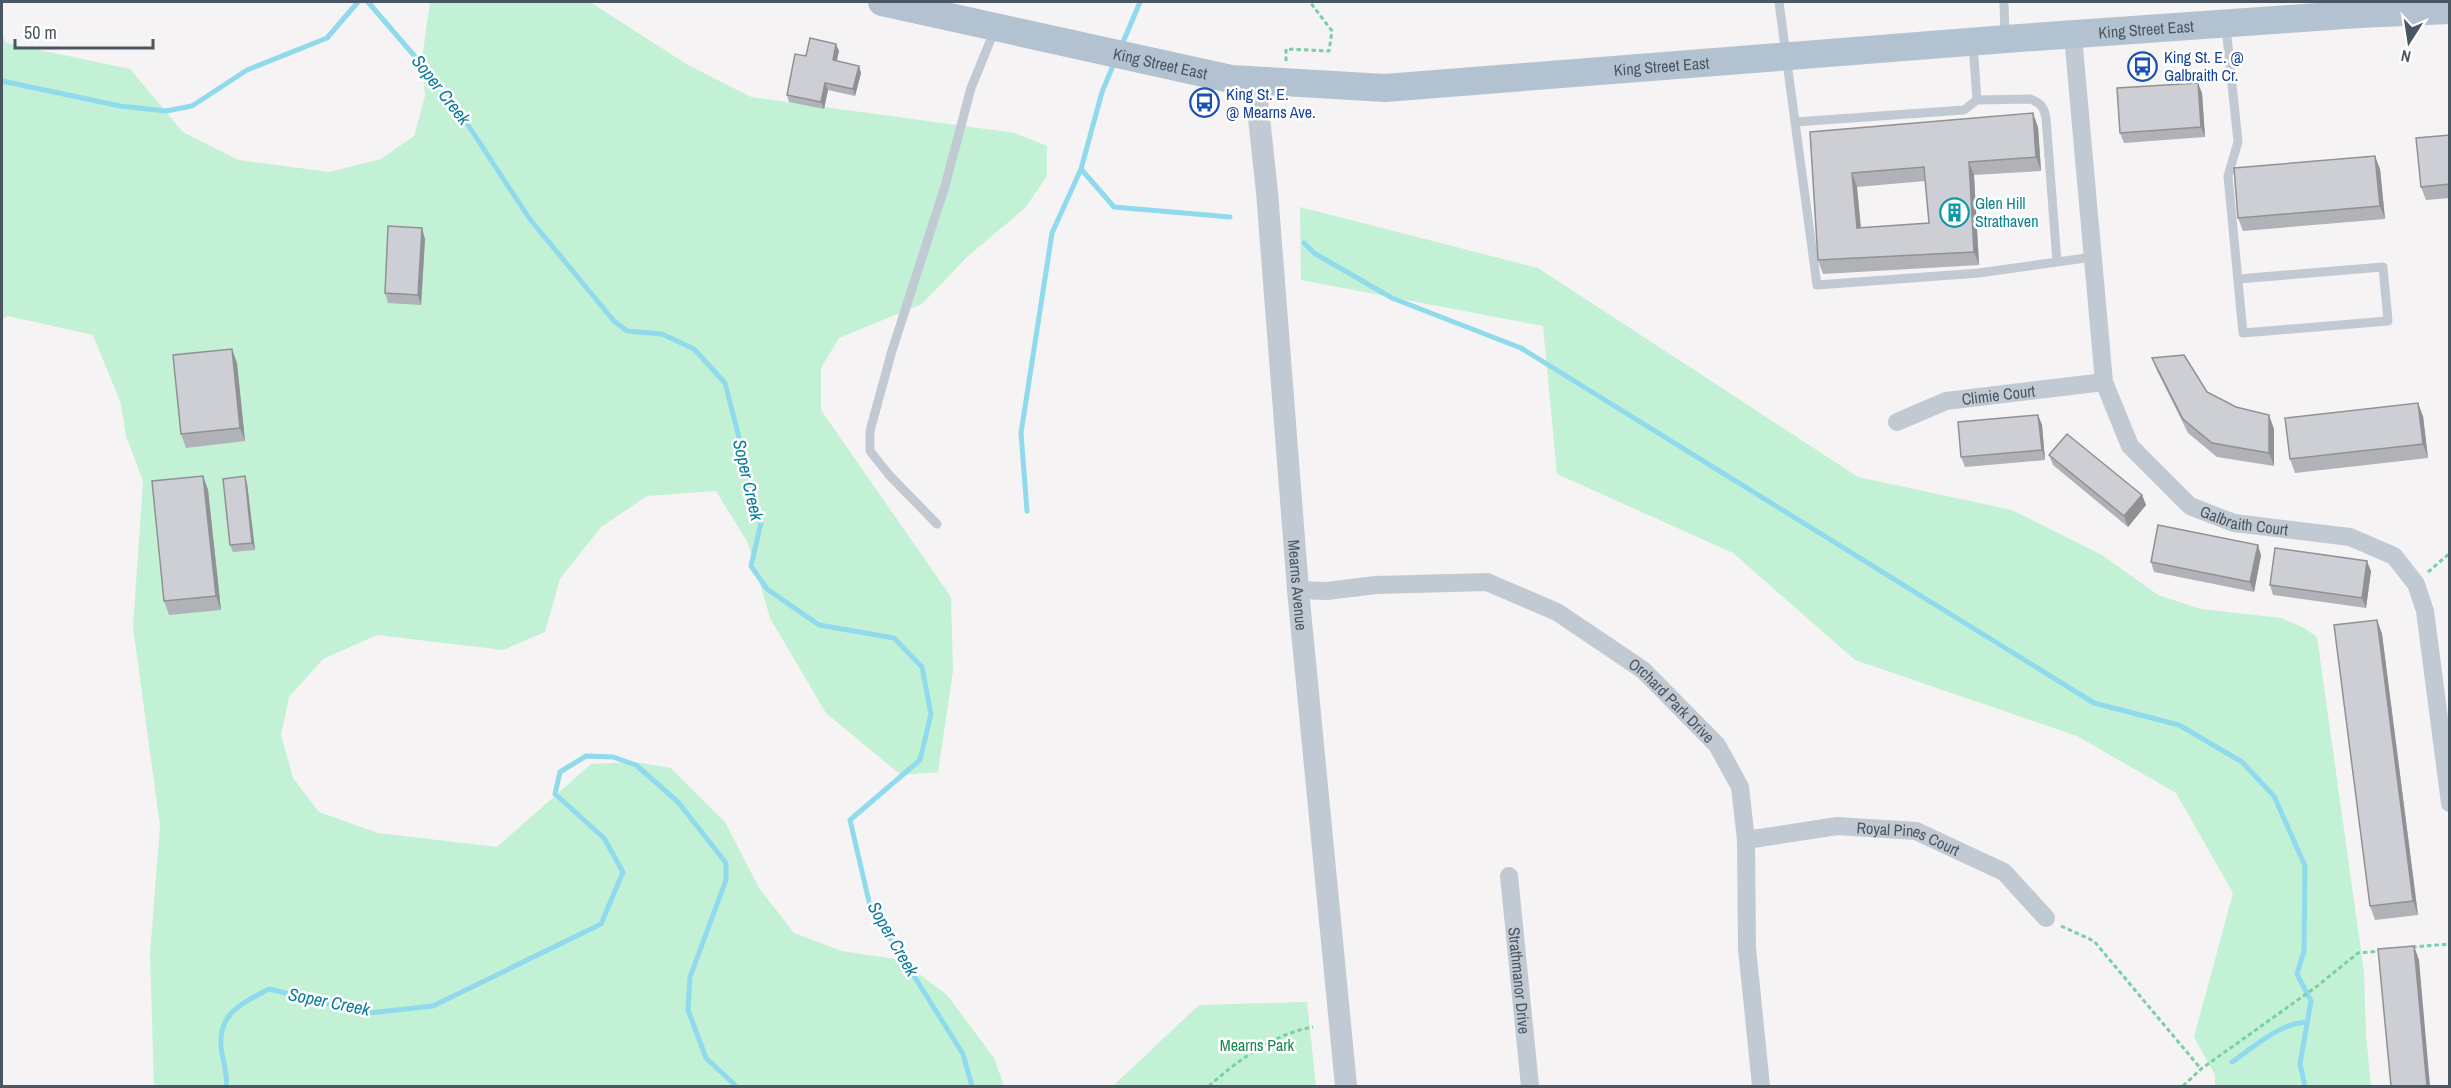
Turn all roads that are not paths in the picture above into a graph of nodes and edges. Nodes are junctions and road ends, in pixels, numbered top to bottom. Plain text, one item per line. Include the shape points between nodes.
1 (882, 2) edge
2 (1779, 2) edge
3 (2004, 2) edge
4 (2359, 8) edge
5 (2450, 10) edge
6 (2226, 24) junction
7 (996, 27) junction
8 (2073, 36) junction
9 (2006, 39) junction
10 (1973, 42) junction
11 (1785, 58) junction
12 (1255, 81) junction
13 (1977, 100) junction
14 (1795, 122) junction
15 (2093, 257) junction
16 (2057, 262) junction
17 (2238, 279) junction
18 (2104, 382) junction
19 (1897, 422) dead end
20 (937, 524) dead end
21 (1298, 590) junction
22 (2450, 803) edge
23 (1746, 840) junction
24 (1509, 876) dead end
25 (2046, 918) road end
26 (1346, 1086) edge
27 (1530, 1086) edge
28 (1761, 1086) edge

1 - 7 main road, King Street East
2 - 11 lane
3 - 9 lane
4 - 5 main road, King Street East
4 - 6 main road, King Street East
6 - 8 main road, King Street East
6 - 17 lane via 2238,142 2228,176
7 - 12 main road, King Street East
7 - 20 lane via 971,88 870,431 870,451
8 - 9 main road, King Street East
8 - 15 street, Galbraith Court
9 - 10 main road, King Street East
10 - 11 main road, King Street East
10 - 13 lane
11 - 12 main road, King Street East via 1385,88
11 - 14 lane
12 - 21 street, Mearns Avenue
13 - 14 lane via 1964,110
13 - 16 lane via 2030,99 2044,107
14 - 16 lane via 1816,285 1979,273
15 - 16 lane
15 - 18 street, Galbraith Court
17 - 17 lane via 2243,333 2388,321 2383,267
18 - 19 street, Climie Court via 1946,401
18 - 22 street, Galbraith Court via 2130,446 2190,506 2234,523 2350,537 2394,556 2416,584 2425,610
21 - 23 street, Orchard Park Drive via 1487,582 1557,612 1643,670 1717,745 1740,787
21 - 26 street, Mearns Avenue
23 - 25 street, Royal Pines Court via 1837,826 1916,831 2004,872
23 - 28 street, Orchard Park Drive via 1747,948
24 - 27 street, Strathmanor Drive

